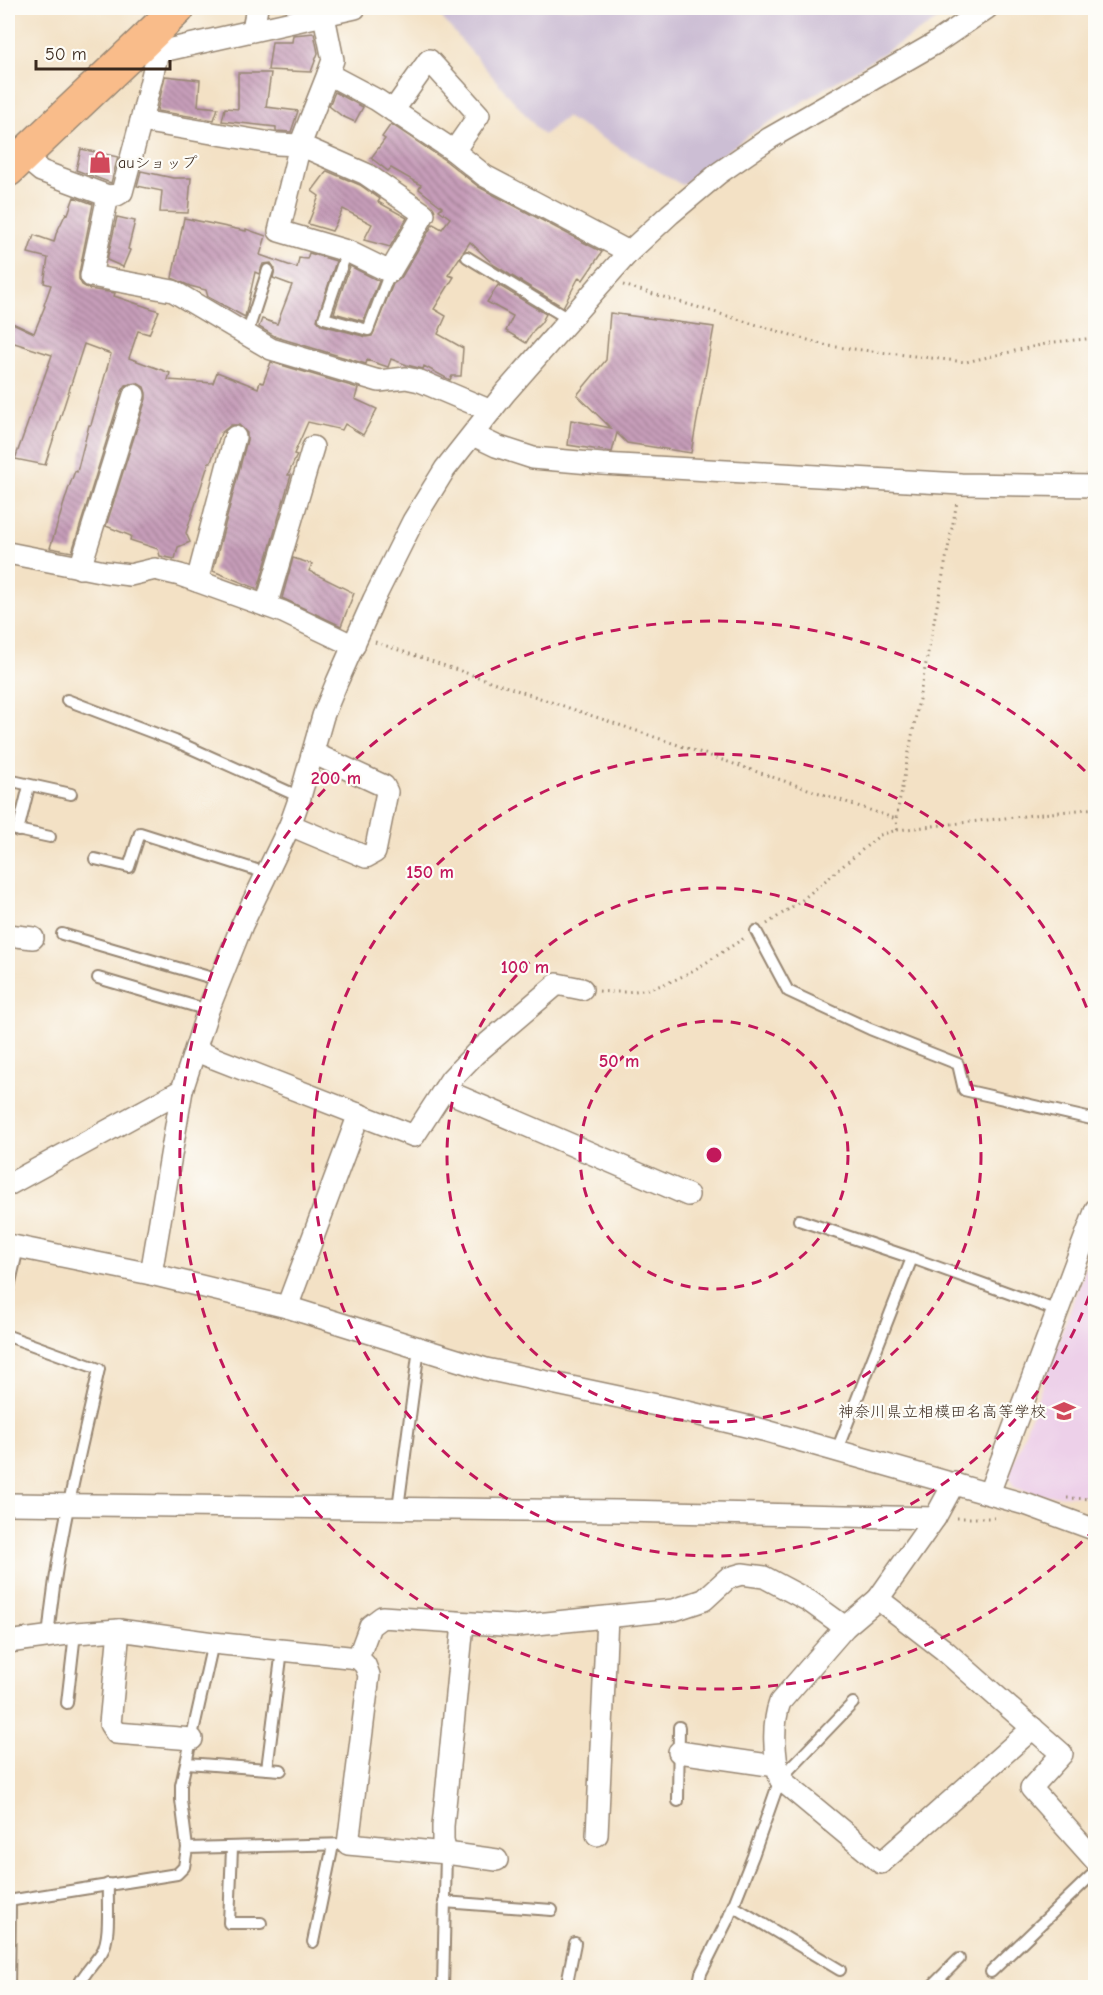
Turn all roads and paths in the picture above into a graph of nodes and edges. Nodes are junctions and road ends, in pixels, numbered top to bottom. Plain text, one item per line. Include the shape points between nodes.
1 (178, 8) edge
2 (257, 8) edge
3 (355, 8) edge
4 (987, 8) edge
5 (324, 16) junction
6 (254, 29) junction
7 (151, 47) junction
8 (328, 74) junction
9 (393, 111) junction
10 (141, 121) junction
11 (300, 145) junction
12 (454, 151) junction
13 (15, 163) edge
14 (108, 196) junction
15 (347, 251) junction
16 (629, 252) junction
17 (467, 257) dead end
18 (268, 270) dead end
19 (390, 272) junction
20 (604, 280) junction
21 (570, 320) junction
22 (247, 334) junction
23 (1095, 338) edge
24 (134, 395) dead end
25 (491, 411) junction
26 (473, 435) junction
27 (235, 437) dead end
28 (313, 447) dead end
29 (961, 484) junction
30 (1095, 486) edge
31 (8, 553) edge
32 (80, 568) junction
33 (197, 581) junction
34 (266, 606) junction
35 (356, 641) junction
36 (67, 700) dead end
37 (313, 753) junction
38 (8, 780) edge
39 (28, 786) junction
40 (71, 794) dead end
41 (300, 797) junction
42 (1095, 808) edge
43 (896, 819) junction
44 (290, 825) junction
45 (13, 830) edge
46 (897, 830) junction
47 (50, 837) dead end
48 (95, 859) dead end
49 (266, 873) junction
50 (756, 931) junction
51 (62, 934) dead end
52 (8, 935) edge
53 (33, 938) dead end
54 (98, 978) dead end
55 (219, 980) junction
56 (582, 989) joint
57 (208, 1010) junction
58 (196, 1051) junction
59 (182, 1090) junction
60 (444, 1090) junction
61 (359, 1114) junction
62 (1095, 1119) edge
63 (8, 1185) edge
64 (688, 1195) dead end
65 (1095, 1209) edge
66 (799, 1220) dead end
67 (13, 1246) edge
68 (912, 1258) junction
69 (151, 1274) junction
70 (8, 1291) edge
71 (287, 1307) junction
72 (1058, 1311) junction
73 (8, 1336) edge
74 (419, 1348) junction
75 (837, 1450) junction
76 (954, 1483) junction
77 (989, 1493) junction
78 (8, 1504) edge
79 (68, 1505) junction
80 (398, 1508) junction
81 (935, 1518) junction
82 (1095, 1530) edge
83 (878, 1599) junction
84 (607, 1617) junction
85 (463, 1624) junction
86 (845, 1627) junction
87 (118, 1630) junction
88 (75, 1633) junction
89 (48, 1638) junction
90 (8, 1642) edge
91 (213, 1642) junction
92 (282, 1650) junction
93 (358, 1658) junction
94 (853, 1702) dead end
95 (67, 1703) dead end
96 (679, 1727) dead end
97 (1034, 1728) junction
98 (192, 1739) junction
99 (679, 1752) junction
100 (187, 1763) junction
101 (267, 1769) junction
102 (281, 1770) dead end
103 (778, 1772) junction
104 (678, 1801) dead end
105 (597, 1835) dead end
106 (341, 1844) junction
107 (187, 1848) junction
108 (232, 1848) junction
109 (446, 1853) junction
110 (497, 1860) dead end
111 (1095, 1861) edge
112 (1095, 1871) edge
113 (108, 1884) junction
114 (9, 1901) edge
115 (444, 1902) junction
116 (732, 1906) junction
117 (552, 1910) dead end
118 (261, 1923) dead end
119 (313, 1942) dead end
120 (575, 1943) dead end
121 (959, 1959) dead end
122 (840, 1970) dead end
123 (991, 1972) dead end
124 (9, 1988) edge
125 (77, 1988) edge
126 (443, 1988) edge
127 (566, 1988) edge
128 (698, 1988) edge
129 (930, 1988) edge

1 - 7 main road
2 - 6 street
3 - 5 street
4 - 16 street via 934,44 770,138 719,173
5 - 6 street
5 - 8 street via 333,60
6 - 7 street
7 - 10 street
7 - 13 main road
8 - 9 street
8 - 11 street
9 - 12 street
9 - 12 street via 429,60 479,114
10 - 11 street
10 - 14 street via 122,192
11 - 15 street via 279,231
11 - 19 street via 366,174 424,214
12 - 16 street via 485,176
13 - 14 street
14 - 22 street via 91,276 173,291
15 - 19 street
15 - 19 lane via 324,318 368,330
16 - 20 street
17 - 21 lane
18 - 22 lane
20 - 21 street
20 - 23 path via 828,346 966,362 1054,342
21 - 25 street
22 - 25 street via 271,349 379,381 420,381
24 - 32 street
25 - 26 street
26 - 29 street via 533,458
26 - 35 street via 445,469 413,521
27 - 33 street
28 - 34 street
29 - 30 street
29 - 43 path
31 - 32 street
32 - 33 street via 130,574 155,569
33 - 34 street
34 - 35 street
35 - 37 street via 323,716
35 - 43 path
36 - 41 lane via 175,741
37 - 41 street
37 - 44 street via 384,786 387,792 375,852 366,857
38 - 39 lane
39 - 40 lane
39 - 45 lane
41 - 44 street
42 - 46 path
43 - 46 path
44 - 49 street
45 - 47 lane
46 - 50 path via 880,835 802,900
48 - 49 lane via 129,867 140,833
49 - 55 street
50 - 56 path via 680,979 630,993
50 - 62 lane via 788,992 958,1064 964,1090
51 - 55 lane
52 - 53 street
54 - 57 lane
55 - 57 street
56 - 60 street via 557,984 475,1053
57 - 58 street
58 - 59 street
58 - 61 street
59 - 63 street
59 - 69 street
60 - 61 street via 414,1136
60 - 64 street
61 - 71 street
65 - 72 street
66 - 68 lane
67 - 69 street
67 - 70 lane
68 - 72 lane
68 - 75 lane
69 - 71 street
71 - 74 street
72 - 77 street
73 - 79 lane via 99,1368
74 - 75 street via 486,1369 666,1407
74 - 80 lane
75 - 76 street
76 - 77 street
76 - 81 street
77 - 82 street
78 - 79 street
79 - 80 street
79 - 89 lane
80 - 81 street
81 - 83 street
83 - 86 street
83 - 97 street
84 - 85 street via 517,1626
84 - 86 street via 674,1610 704,1600 728,1578 742,1574 764,1577 809,1601
84 - 105 street
85 - 93 street via 382,1617 370,1626
85 - 109 street via 443,1826
86 - 103 street via 780,1702 775,1715
87 - 88 street
87 - 91 street
87 - 98 street via 110,1724 116,1733
88 - 89 street
88 - 95 lane
89 - 90 street
91 - 92 street
91 - 98 lane
92 - 93 street
92 - 101 lane
93 - 106 street via 369,1675
94 - 103 lane
96 - 99 lane
97 - 103 street via 881,1863
97 - 111 street via 1062,1754 1031,1788
98 - 100 lane
99 - 103 street
99 - 104 lane
100 - 101 lane
100 - 107 lane via 181,1800
101 - 102 lane
103 - 116 lane via 753,1856
106 - 108 lane
106 - 109 street
106 - 119 lane
107 - 108 lane
107 - 113 lane via 184,1867 177,1874
108 - 118 lane via 229,1923
109 - 110 street
109 - 115 lane
112 - 123 lane
113 - 114 lane
113 - 125 lane via 106,1942
114 - 124 lane
115 - 117 lane
115 - 126 lane
116 - 122 lane
116 - 128 lane via 701,1972
120 - 127 lane
121 - 129 lane

